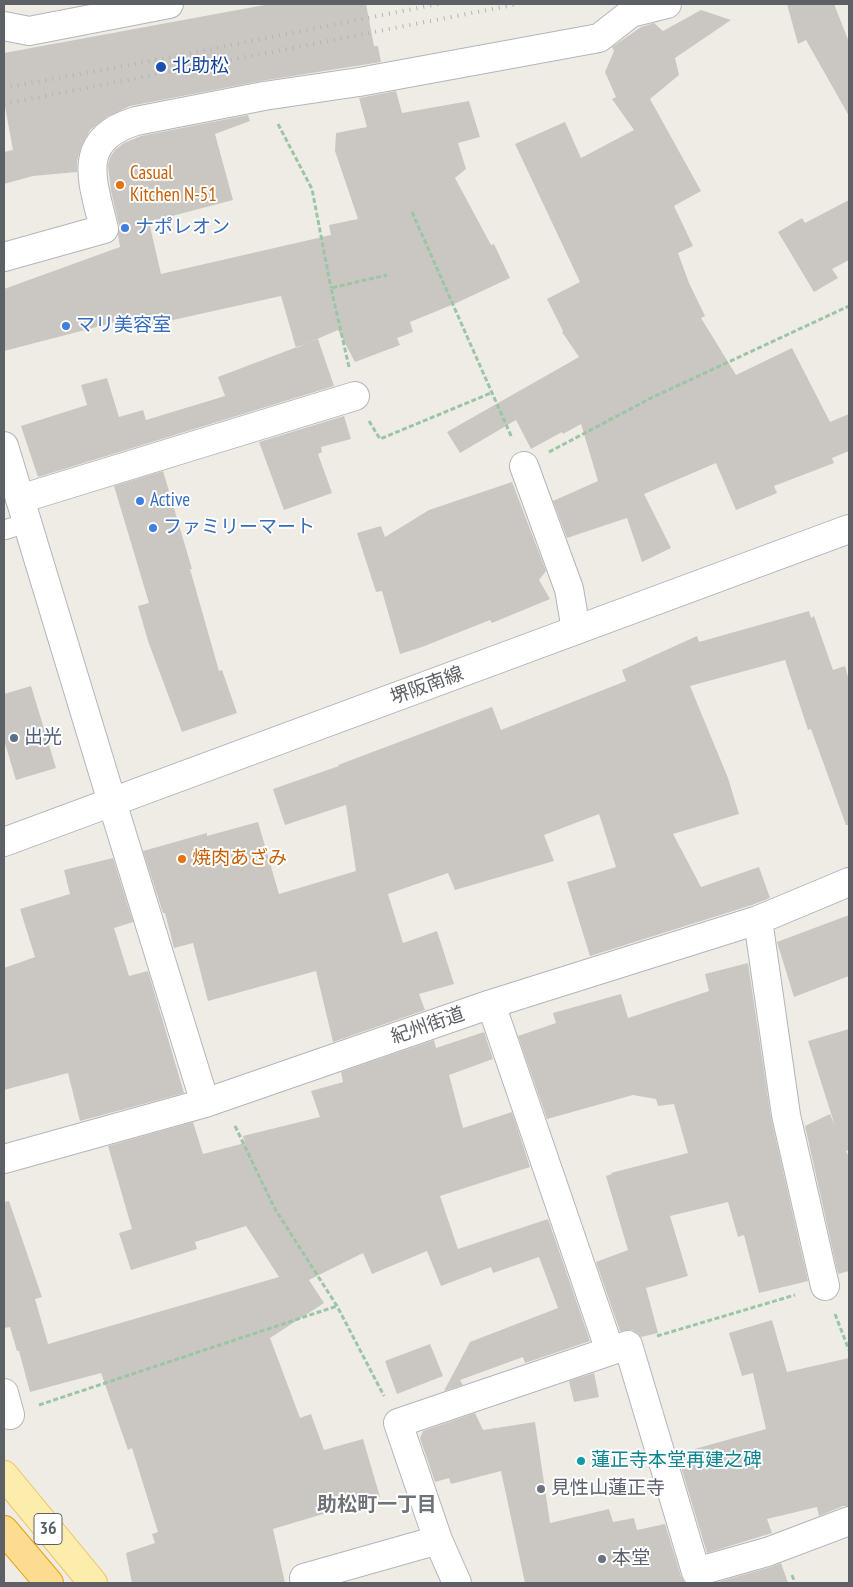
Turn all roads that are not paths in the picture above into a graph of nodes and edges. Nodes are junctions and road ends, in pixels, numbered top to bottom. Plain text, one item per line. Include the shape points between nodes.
1 (667, 4) edge
2 (161, 5) edge
3 (4, 26) edge
4 (4, 257) edge
5 (355, 396) road end
6 (4, 446) edge
7 (524, 466) road end
8 (17, 518) edge
9 (849, 529) edge
10 (576, 630) junction
11 (112, 802) junction
12 (4, 842) edge
13 (849, 882) edge
14 (758, 920) junction
15 (491, 1004) junction
16 (214, 1100) junction
17 (4, 1159) edge
18 (825, 1286) road end
19 (619, 1348) junction
20 (4, 1475) edge
21 (849, 1521) edge
22 (4, 1530) edge
23 (438, 1540) junction
24 (304, 1578) dead end
25 (50, 1583) edge
26 (93, 1583) edge
27 (457, 1583) edge

1 - 4 street via 631,13 599,38 264,96 119,126 94,151 92,161 92,180 104,229
2 - 3 street via 29,31
5 - 8 street
6 - 8 street
7 - 10 street via 568,589
8 - 11 street
9 - 10 street, 堺阪南線
10 - 11 street, 堺阪南線
11 - 12 street, 堺阪南線
11 - 16 street
13 - 14 street, 紀州街道
14 - 15 street, 紀州街道
14 - 18 street via 786,1115
15 - 16 street, 紀州街道
15 - 19 street
16 - 17 street, 紀州街道
19 - 21 street via 696,1572 767,1552
19 - 23 street via 398,1423
20 - 26 main road, 36
22 - 25 highway
23 - 24 street
23 - 27 street

